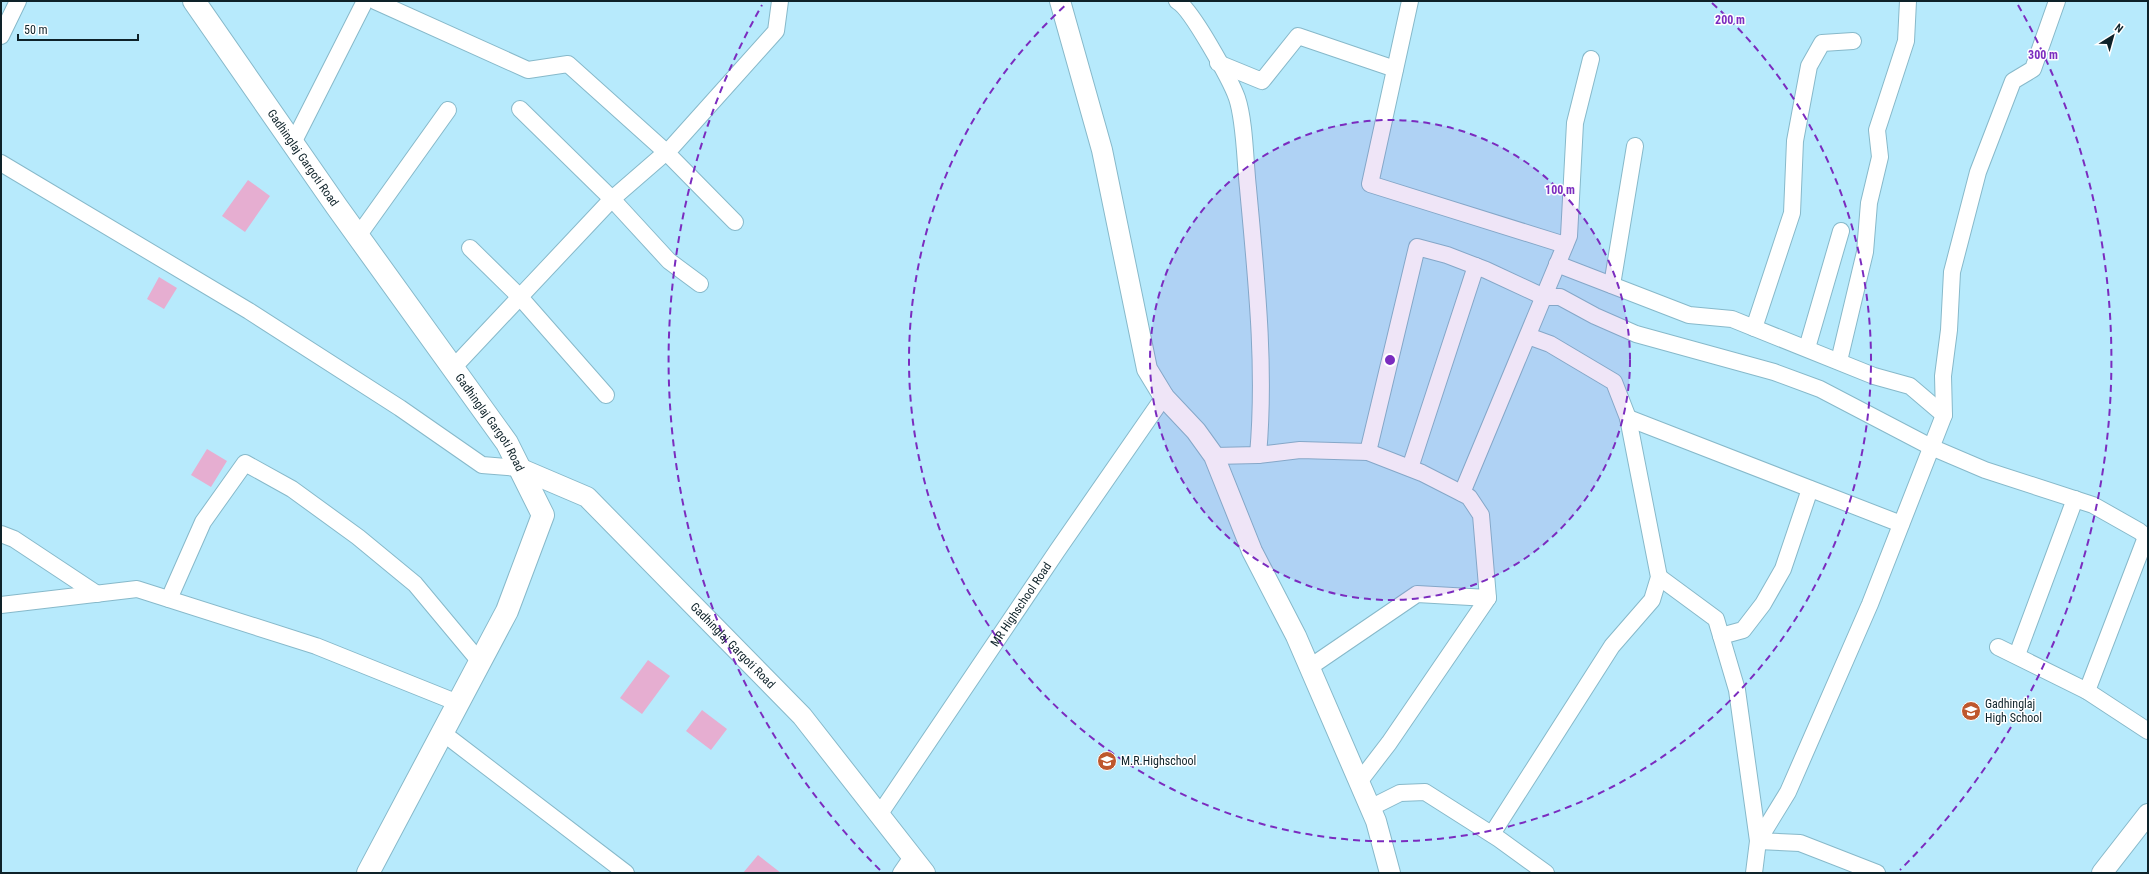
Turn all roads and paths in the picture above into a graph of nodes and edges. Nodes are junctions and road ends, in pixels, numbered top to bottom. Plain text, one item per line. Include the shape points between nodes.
1 (18, 1) edge
2 (194, 1) edge
3 (365, 1) edge
4 (375, 1) edge
5 (780, 1) edge
6 (1060, 1) edge
7 (1410, 1) edge
8 (1908, 1) edge
9 (2057, 1) edge
10 (1182, 2) edge
11 (1, 36) edge
12 (1852, 41) dead end
13 (1592, 59) dead end
14 (1218, 63) junction
15 (1395, 69) junction
16 (520, 109) dead end
17 (448, 110) dead end
18 (293, 143) junction
19 (1635, 146) dead end
20 (666, 152) junction
21 (1, 164) edge
22 (612, 199) junction
23 (735, 222) dead end
24 (1841, 231) dead end
25 (358, 236) junction
26 (1565, 245) junction
27 (470, 248) dead end
28 (1557, 264) junction
29 (1476, 266) junction
30 (700, 284) dead end
31 (1612, 285) junction
32 (519, 296) junction
33 (1544, 297) junction
34 (1754, 328) junction
35 (1528, 336) junction
36 (1807, 348) junction
37 (1839, 361) junction
38 (453, 368) junction
39 (606, 395) dead end
40 (1165, 396) junction
41 (1944, 415) junction
42 (1628, 418) junction
43 (1931, 447) junction
44 (1368, 452) junction
45 (1258, 455) junction
46 (1214, 456) junction
47 (519, 468) junction
48 (1410, 468) junction
49 (1810, 489) junction
50 (1462, 493) junction
51 (2075, 499) junction
52 (1901, 524) junction
53 (1, 534) edge
54 (2147, 538) edge
55 (1659, 577) junction
56 (97, 594) junction
57 (1488, 598) junction
58 (169, 599) junction
59 (1, 605) edge
60 (1721, 636) junction
61 (1998, 647) dead end
62 (2017, 655) junction
63 (480, 662) junction
64 (1310, 667) junction
65 (2087, 691) junction
66 (458, 703) junction
67 (2148, 731) edge
68 (442, 733) junction
69 (1359, 782) junction
70 (1370, 808) junction
71 (2148, 814) edge
72 (879, 815) junction
73 (1492, 834) junction
74 (1758, 841) junction
75 (906, 865) edge
76 (368, 873) edge
77 (626, 873) edge
78 (925, 873) edge
79 (1390, 873) edge
80 (1546, 873) edge
81 (1754, 873) edge
82 (1878, 873) edge
83 (2102, 873) edge

1 - 11 street
2 - 18 main road, Gadhinglaj Gargoti Road
3 - 18 street
4 - 20 street via 528,70 568,64
5 - 20 street via 776,31
6 - 40 street via 1102,150 1147,370
7 - 15 street
8 - 37 street via 1906,41 1877,130 1880,157 1869,203 1865,252
9 - 41 street via 2033,69 2013,81 1978,172 1952,272 1949,330 1943,376
10 - 14 street via 1208,42
12 - 34 street via 1822,43 1809,66 1795,141 1792,213
13 - 26 street via 1575,123 1570,236
14 - 15 street via 1262,81 1298,36
14 - 45 street via 1237,98 1243,136 1256,268 1262,408
15 - 26 street via 1370,184
16 - 22 street
17 - 25 street
18 - 25 main road, Gadhinglaj Gargoti Road
19 - 31 street
20 - 22 street
20 - 23 street
21 - 47 street via 249,312 400,408 482,465
22 - 30 street via 670,260
22 - 32 street
24 - 36 street
25 - 38 main road, Gadhinglaj Gargoti Road
26 - 28 street
27 - 32 street
28 - 31 street
28 - 33 street
29 - 33 street
29 - 44 street via 1417,247
29 - 48 street
31 - 34 street via 1689,315 1732,319
32 - 38 street
32 - 39 street
33 - 35 street
33 - 43 street via 1560,296 1595,316 1636,334 1774,372 1820,389
34 - 36 street
35 - 42 street via 1550,344 1614,382
35 - 50 street
36 - 37 street
37 - 41 street via 1874,376 1910,386
38 - 47 main road, Gadhinglaj Gargoti Road via 507,443
40 - 46 street
40 - 72 street, MR Highschool Road
41 - 43 street
42 - 49 street
42 - 55 street
43 - 51 street via 1986,470
43 - 52 street
44 - 45 street via 1300,450
44 - 48 street
45 - 46 street
46 - 64 street via 1252,550
47 - 63 main road via 542,515 507,611
47 - 72 street, Gadhinglaj Gargoti Road via 587,497 802,716
48 - 50 street
49 - 52 street
49 - 60 street via 1783,569 1763,604 1743,630
50 - 57 street via 1469,497 1481,515
51 - 54 street via 2093,505
51 - 62 street
52 - 74 street via 1870,604 1788,792
53 - 56 street via 14,539
54 - 65 street
55 - 60 street via 1716,619
55 - 73 street via 1652,600 1612,646
56 - 58 street via 137,589
56 - 59 street
57 - 64 street via 1417,594
57 - 69 street via 1389,743
58 - 63 street via 203,522 245,464 292,489 415,584
58 - 66 street via 316,646
60 - 74 street via 1737,690
61 - 62 street
62 - 65 street
63 - 66 main road
64 - 69 street
65 - 67 street
66 - 68 main road
68 - 76 main road
68 - 77 street
69 - 70 street
70 - 73 street via 1400,793 1425,792
70 - 79 street
71 - 83 street
72 - 75 street, Gadhinglaj Gargoti Road
73 - 80 street
74 - 81 street
74 - 82 street via 1800,842
75 - 78 street, Gadhinglaj Gargoti Road

